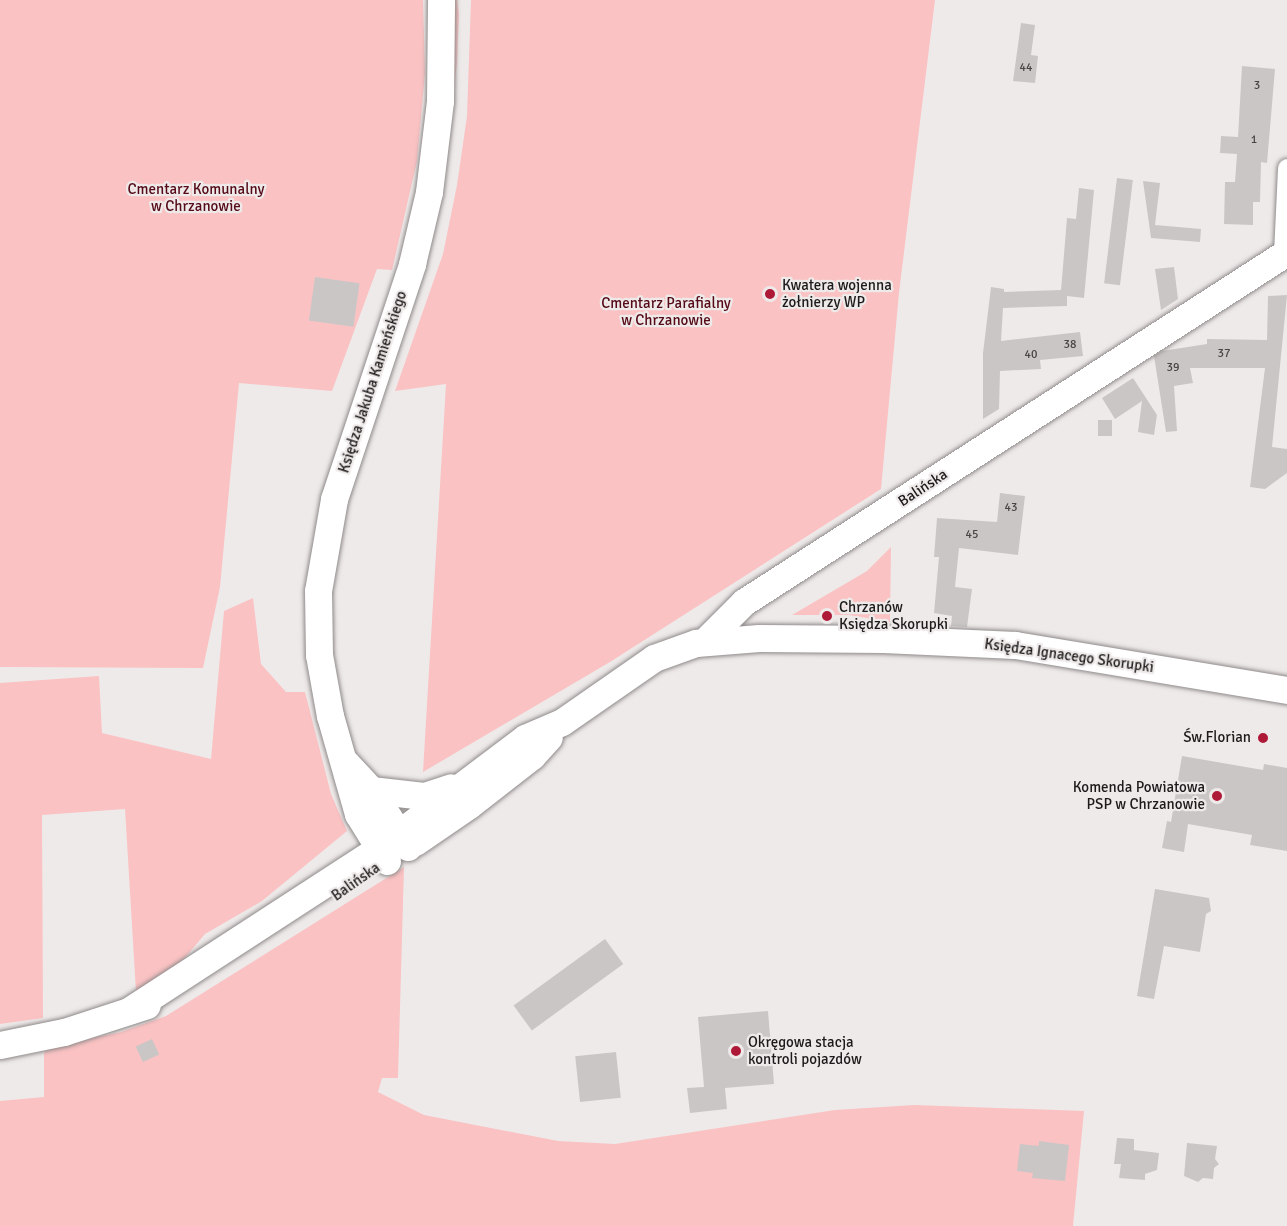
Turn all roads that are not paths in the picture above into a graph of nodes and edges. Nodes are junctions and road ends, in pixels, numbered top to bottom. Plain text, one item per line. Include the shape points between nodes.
1 (441, 0) edge
2 (1287, 168) edge
3 (1285, 253) edge
4 (756, 595) junction
5 (768, 639) junction
6 (705, 641) junction
7 (1287, 690) edge
8 (562, 723) junction
9 (345, 762) junction
10 (468, 779) junction
11 (371, 790) junction
12 (392, 840) junction
13 (0, 1045) edge

1 - 9 main road, Księdza Jakuba Kamieńskiego via 440,101 429,192 409,272 334,499 319,577 320,664 327,704
2 - 3 street
3 - 4 main road, Balińska
4 - 5 main road via 749,623
4 - 6 main road, Balińska via 729,614
5 - 6 main road, Księdza Ignacego Skorupki
5 - 7 main road, Księdza Ignacego Skorupki via 1016,645
6 - 8 main road, Balińska via 654,658
8 - 10 main road, Balińska via 525,738
8 - 12 main road, Balińska via 532,756
9 - 11 main road, Księdza Jakuba Kamieńskiego
9 - 12 main road, Księdza Jakuba Kamieńskiego via 358,814
10 - 11 main road via 424,795
10 - 12 main road, Balińska
11 - 12 main road, Księdza Jakuba Kamieńskiego
12 - 13 main road, Balińska via 130,1010 64,1032

